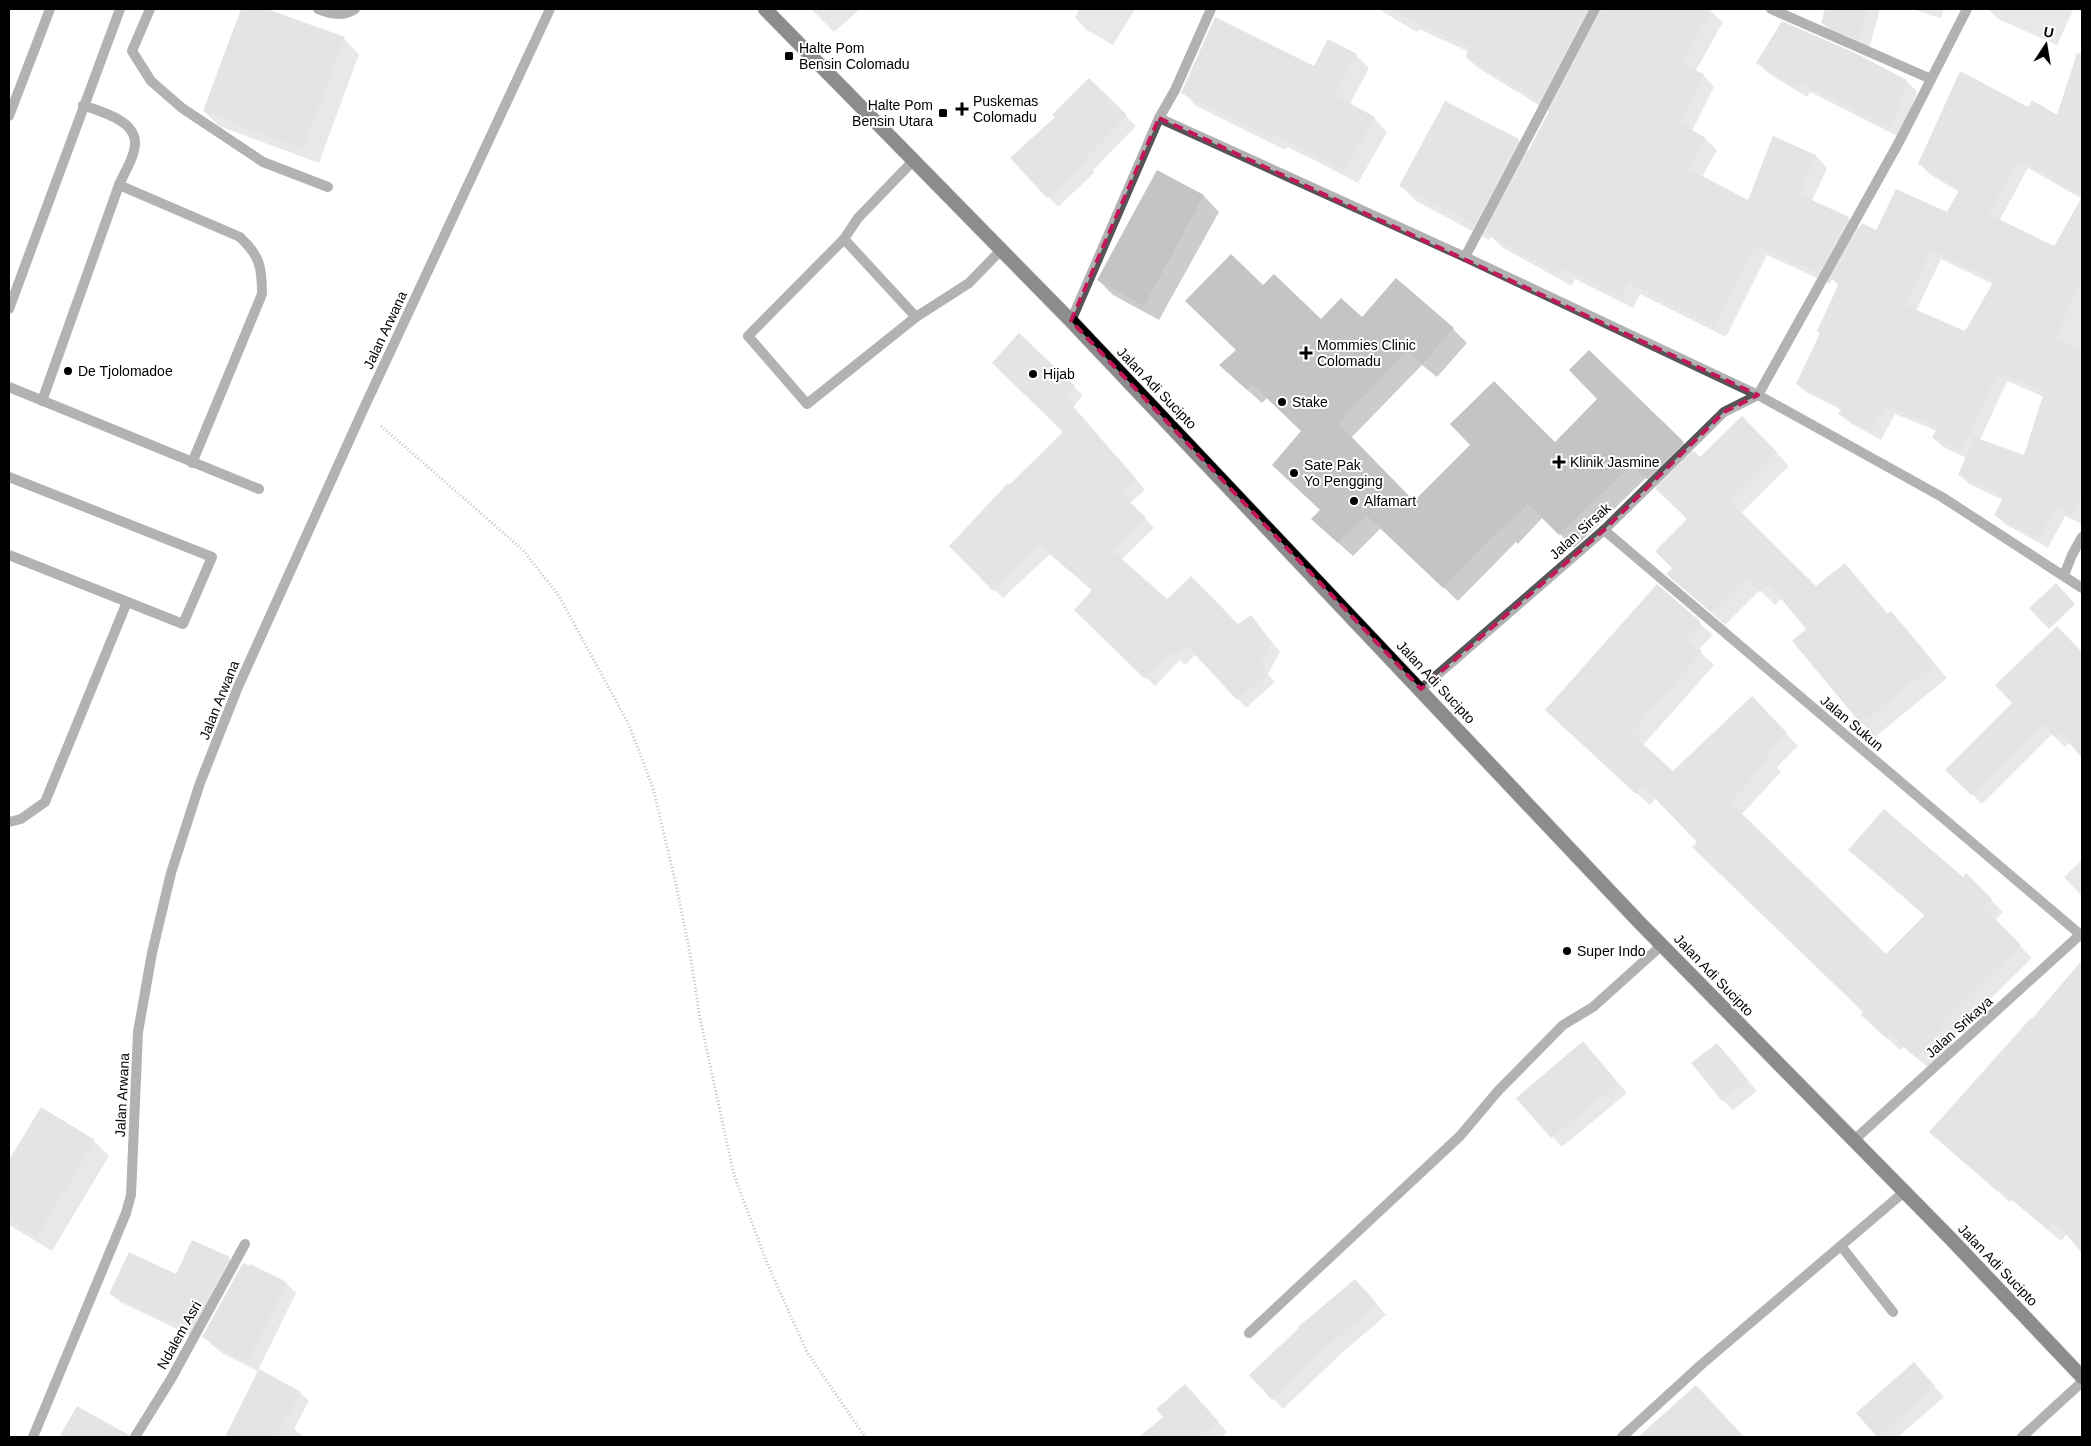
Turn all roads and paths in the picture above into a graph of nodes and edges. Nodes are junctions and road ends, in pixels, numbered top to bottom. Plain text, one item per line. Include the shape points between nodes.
1 (50, 9) edge
2 (120, 9) edge
3 (150, 9) edge
4 (318, 9) edge
5 (355, 9) edge
6 (550, 9) edge
7 (765, 9) edge
8 (1211, 9) edge
9 (1595, 9) edge
10 (1772, 9) edge
11 (1796, 9) edge
12 (1967, 9) edge
13 (1798, 20) junction
14 (1931, 79) junction
15 (83, 106) junction
16 (9, 116) edge
17 (1159, 118) junction
18 (914, 160) junction
19 (119, 185) junction
20 (328, 186) dead end
21 (844, 239) junction
22 (1002, 249) junction
23 (1465, 257) junction
24 (9, 309) edge
25 (916, 317) junction
26 (1071, 321) junction
27 (9, 387) edge
28 (1758, 395) junction
29 (42, 401) junction
30 (363, 410) junction
31 (192, 463) junction
32 (9, 477) edge
33 (259, 489) dead end
34 (1604, 530) junction
35 (2082, 537) edge
36 (9, 555) edge
37 (2064, 575) junction
38 (2082, 588) edge
39 (127, 602) junction
40 (1421, 689) junction
41 (9, 822) edge
42 (2082, 935) edge
43 (1662, 945) junction
44 (1854, 1141) junction
45 (1904, 1192) junction
46 (244, 1244) dead end
47 (1841, 1246) junction
48 (1892, 1312) dead end
49 (1249, 1333) dead end
50 (2082, 1377) edge
51 (2082, 1382) edge
52 (33, 1437) edge
53 (134, 1437) edge
54 (865, 1437) edge
55 (1622, 1437) edge
56 (2022, 1437) edge

1 - 16 street
2 - 15 street
3 - 20 street via 132,52 151,81 182,108 263,162
4 - 5 street via 329,14 347,14
6 - 30 street, Jalan Arwana
7 - 18 highway, Jalan Adi Sucipto
8 - 17 street
9 - 23 street
10 - 13 street
11 - 13 street
12 - 14 street
13 - 14 street
14 - 28 street
15 - 19 street via 119,120 130,129 135,141
15 - 24 street
17 - 23 street
17 - 26 street
18 - 21 street via 858,218
18 - 22 highway, Jalan Adi Sucipto
19 - 29 street
19 - 31 street via 240,236 258,259 262,272 262,294
21 - 25 street
21 - 25 street via 748,336 807,404
22 - 25 street via 969,283
22 - 26 highway, Jalan Adi Sucipto
23 - 28 street
26 - 40 highway, Jalan Adi Sucipto
27 - 29 street
28 - 34 street, Jalan Sirsak via 1724,412
28 - 37 street via 1942,497
29 - 31 street
30 - 52 street, Jalan Arwana via 238,687 200,783 171,873 152,952 138,1032 131,1195
30 - 54 path via 523,550 559,596 630,725 653,788 675,880 700,1019 734,1175 767,1263 807,1352
31 - 33 street
32 - 39 street via 212,557 183,624
34 - 40 street, Jalan Sirsak
34 - 42 street, Jalan Sukun
35 - 37 street
36 - 39 street
37 - 38 street
39 - 41 street via 45,802 21,819
40 - 43 highway, Jalan Adi Sucipto
42 - 44 street, Jalan Srikaya
43 - 44 highway, Jalan Adi Sucipto
43 - 49 street via 1593,1007 1563,1025 1498,1091 1460,1136
44 - 45 highway, Jalan Adi Sucipto
45 - 47 street
45 - 50 highway, Jalan Adi Sucipto
46 - 53 street, Ndalem Asri via 171,1379
47 - 48 street
47 - 55 street
51 - 56 street

